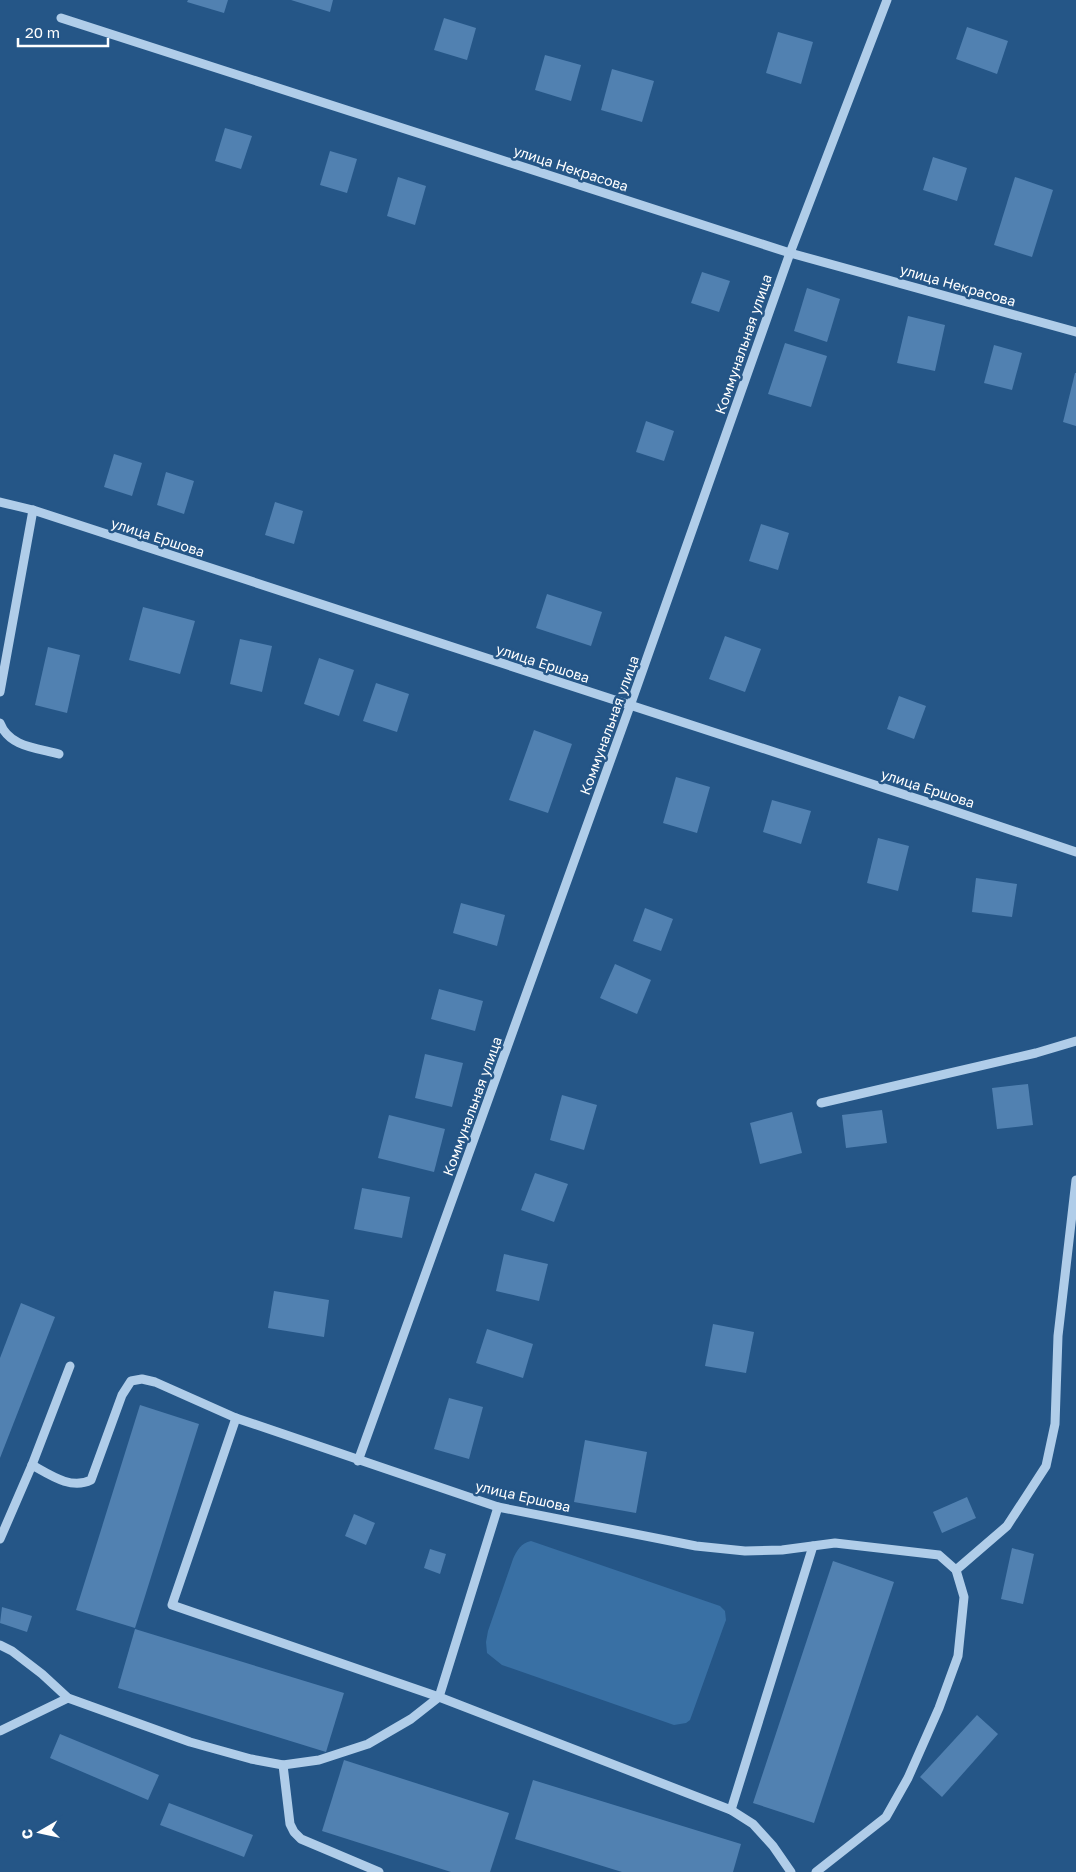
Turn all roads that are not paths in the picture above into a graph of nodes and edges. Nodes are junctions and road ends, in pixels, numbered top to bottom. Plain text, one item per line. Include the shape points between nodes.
1 (887, 0) edge
2 (61, 18) dead end
3 (790, 253) junction
4 (1076, 332) edge
5 (0, 502) edge
6 (33, 510) junction
7 (0, 692) edge
8 (630, 706) junction
9 (0, 723) edge
10 (60, 754) dead end
11 (1076, 852) edge
12 (1076, 1041) edge
13 (821, 1103) dead end
14 (1076, 1180) edge
15 (70, 1366) dead end
16 (236, 1418) junction
17 (358, 1461) junction
18 (32, 1466) junction
19 (498, 1507) junction
20 (0, 1539) edge
21 (814, 1546) junction
22 (956, 1570) junction
23 (0, 1645) edge
24 (439, 1697) junction
25 (68, 1698) junction
26 (0, 1731) edge
27 (283, 1765) junction
28 (731, 1810) junction
29 (379, 1872) edge
30 (791, 1872) edge
31 (816, 1872) edge

1 - 3 street, Коммунальная улица
2 - 3 street, улица Некрасова
3 - 4 street, улица Некрасова
3 - 8 street, Коммунальная улица
5 - 6 street, улица Ершова
6 - 7 street
6 - 8 street, улица Ершова
8 - 11 street, улица Ершова
8 - 17 street, Коммунальная улица
9 - 10 street via 4,733 21,745
12 - 13 street
14 - 22 street via 1058,1336 1055,1424 1046,1466 1007,1526
15 - 18 street
16 - 17 street, улица Ершова
16 - 18 street, улица Ершова via 154,1382 131,1381 122,1394 91,1480 83,1484 69,1483
16 - 24 street via 172,1605
17 - 19 street, улица Ершова
18 - 20 street
19 - 21 street, улица Ершова via 696,1546 746,1551
19 - 24 street
21 - 22 street, улица Ершова via 835,1543 938,1555
21 - 28 street
22 - 31 street via 964,1597 958,1656 908,1778 886,1817
23 - 25 street via 12,1650
24 - 27 street via 411,1719 368,1744 319,1760
24 - 28 street
25 - 26 street
25 - 27 street via 190,1742
27 - 29 street via 290,1824 294,1832 301,1839
28 - 30 street via 753,1824 774,1846

